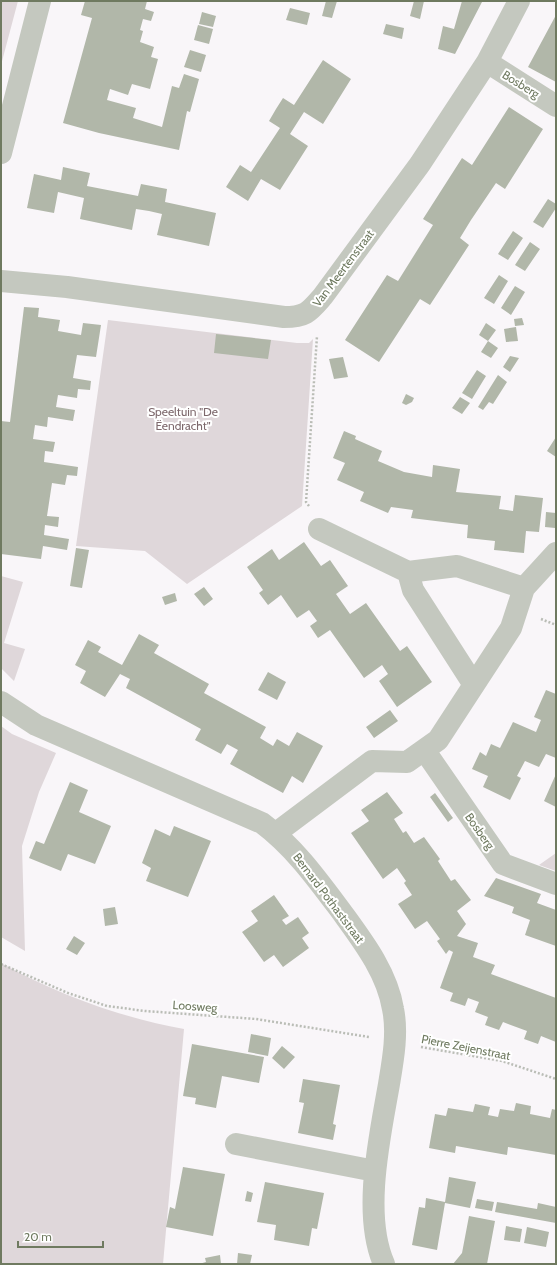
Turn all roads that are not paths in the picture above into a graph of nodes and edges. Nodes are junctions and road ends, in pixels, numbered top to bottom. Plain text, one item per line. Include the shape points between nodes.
1 (519, 1) edge
2 (40, 2) edge
3 (487, 62) junction
4 (556, 106) edge
5 (1, 153) edge
6 (1, 281) edge
7 (319, 529) road end
8 (556, 552) edge
9 (408, 572) junction
10 (524, 588) junction
11 (474, 685) junction
12 (1, 702) edge
13 (425, 751) junction
14 (276, 833) junction
15 (556, 884) edge
16 (236, 1144) dead end
17 (375, 1171) junction
18 (384, 1264) edge

1 - 3 street, Van Meertenstraat
2 - 5 street
3 - 4 street, Bosberg
3 - 6 street, Van Meertenstraat via 420,164 308,314 284,317 67,287
7 - 9 street
8 - 10 street
9 - 10 street via 457,566
9 - 11 street via 413,590
10 - 11 street via 511,628
11 - 13 street via 438,740
12 - 14 street, Bernard Pothaststraat via 36,725 250,816
13 - 14 street via 407,762 372,761
13 - 15 street, Bosberg via 503,864
14 - 17 street, Bernard Pothaststraat via 319,881 370,952 389,992 393,1008 394,1042
16 - 17 street
17 - 18 street, Bernard Pothaststraat via 374,1207 377,1241

